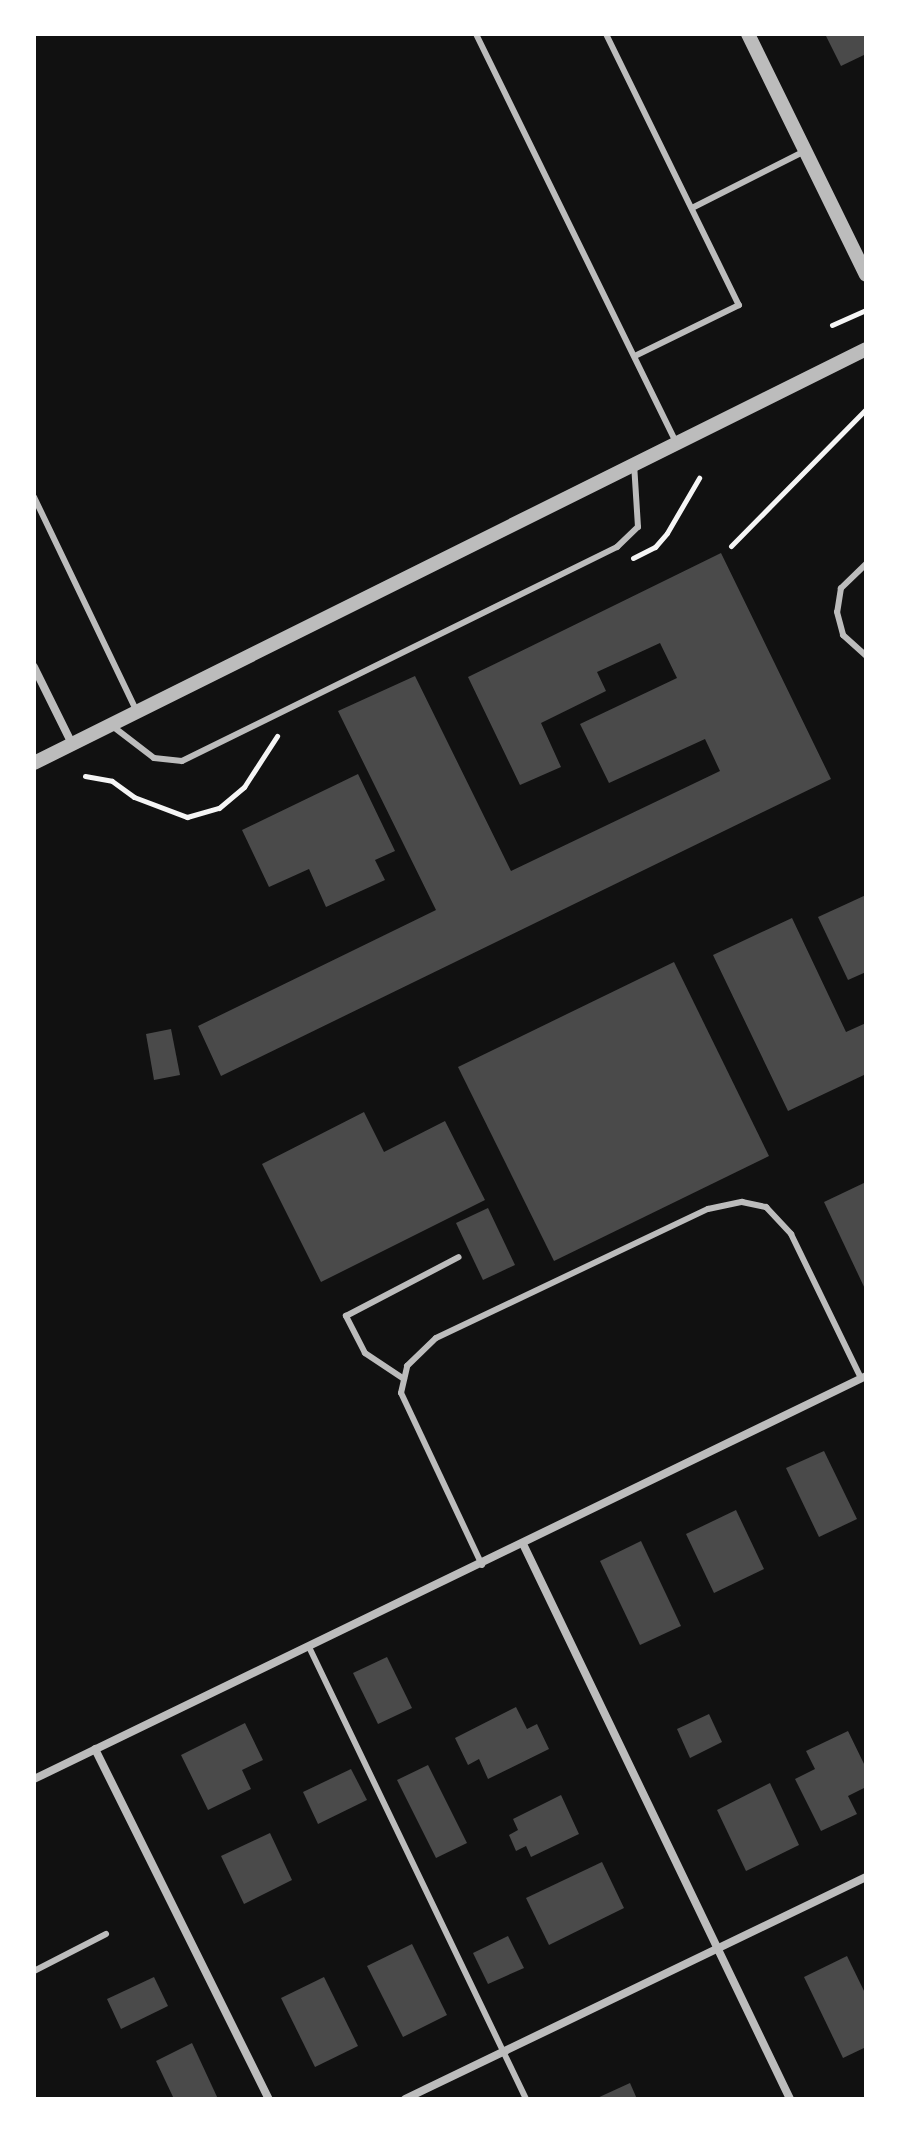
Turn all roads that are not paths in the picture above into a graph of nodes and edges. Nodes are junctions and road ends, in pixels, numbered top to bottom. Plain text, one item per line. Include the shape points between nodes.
1 (476, 34) edge
2 (606, 34) edge
3 (748, 34) edge
4 (805, 151) junction
5 (692, 208) junction
6 (866, 275) edge
7 (866, 349) edge
8 (635, 356) junction
9 (676, 443) junction
10 (634, 464) junction
11 (34, 497) edge
12 (866, 564) edge
13 (866, 656) edge
14 (34, 667) edge
15 (137, 712) junction
16 (111, 725) junction
17 (72, 744) junction
18 (34, 763) edge
19 (459, 1257) dead end
20 (864, 1377) edge
21 (404, 1379) junction
22 (524, 1546) junction
23 (482, 1565) junction
24 (309, 1647) junction
25 (95, 1749) junction
26 (34, 1779) edge
27 (866, 1877) edge
28 (106, 1934) dead end
29 (718, 1949) junction
30 (34, 1971) edge
31 (502, 2052) junction
32 (269, 2099) edge
33 (405, 2099) edge
34 (526, 2099) edge
35 (790, 2099) edge

1 - 8 lane
2 - 5 lane
3 - 4 street
4 - 5 lane
4 - 6 street
5 - 8 lane via 739,305
7 - 9 street
8 - 9 lane
9 - 10 street
10 - 15 street
10 - 16 lane via 638,527 617,547 182,761 154,758
11 - 15 lane
12 - 13 lane via 841,588 837,612 843,635
14 - 17 street
15 - 16 street
16 - 17 street
17 - 18 street
19 - 21 lane via 346,1316 365,1353
20 - 21 lane via 791,1234 766,1207 742,1202 708,1209 450,1332 407,1366
20 - 22 street
21 - 23 lane via 401,1393 411,1419
22 - 23 street
22 - 29 street
23 - 24 street
24 - 25 street
24 - 31 lane
25 - 26 street
25 - 32 street
27 - 29 street
28 - 30 lane
29 - 31 street
29 - 35 street
31 - 33 street
31 - 34 lane

